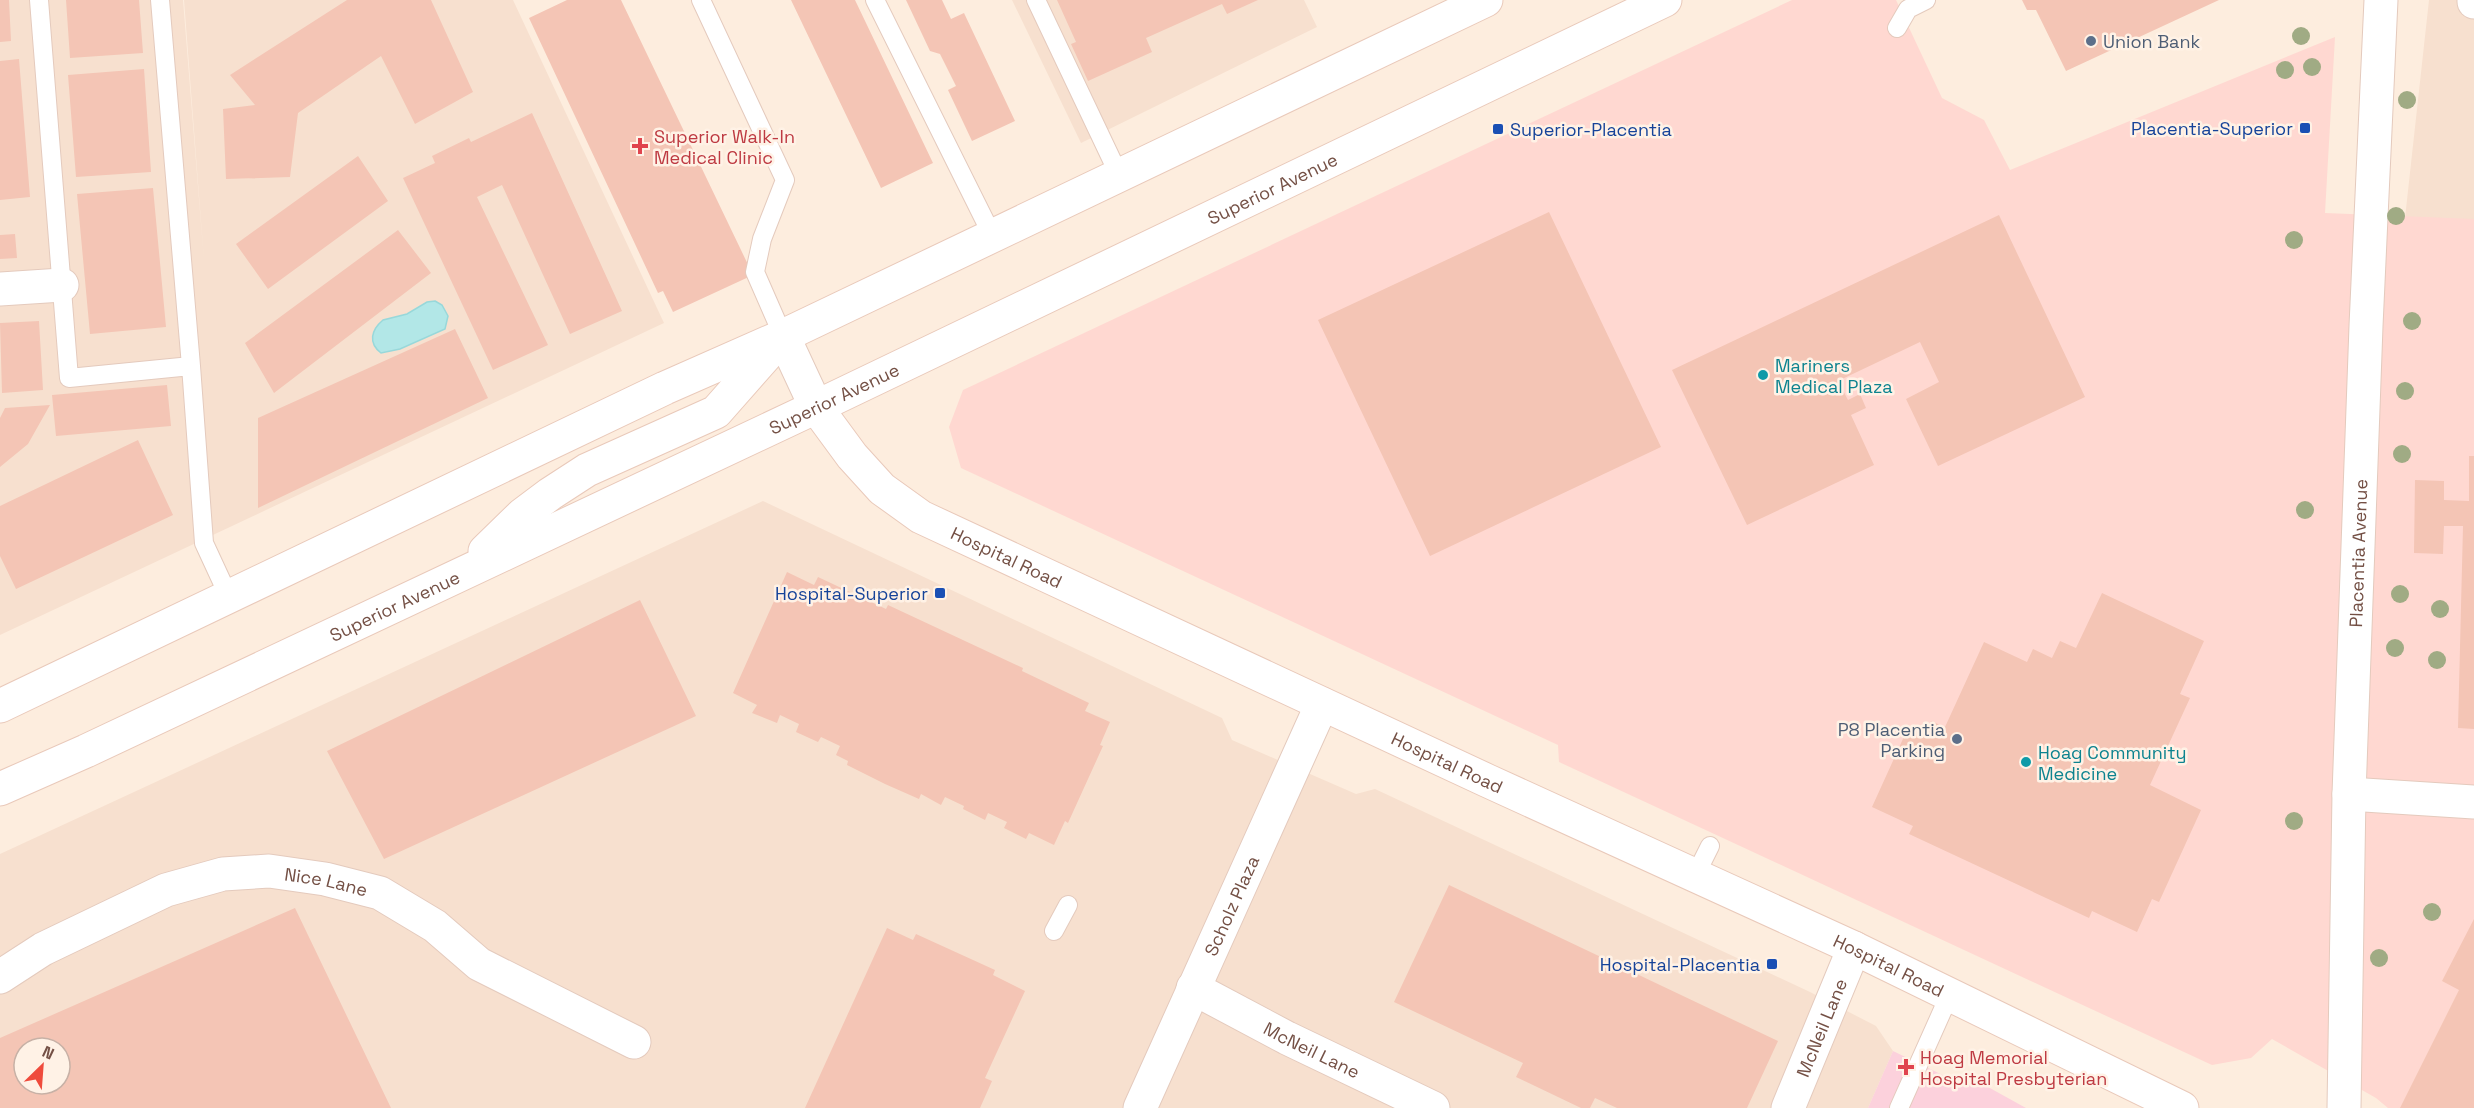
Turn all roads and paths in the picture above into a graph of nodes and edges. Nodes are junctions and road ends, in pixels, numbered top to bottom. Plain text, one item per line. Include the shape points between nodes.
1 (39, 0) edge
2 (160, 0) edge
3 (701, 0) edge
4 (875, 0) edge
5 (1036, 0) edge
6 (1486, 0) edge
7 (1665, 0) edge
8 (1926, 0) edge
9 (2381, 0) edge
10 (1450, 8) edge
11 (1897, 28) dead end
12 (1119, 175) junction
13 (993, 236) junction
14 (63, 285) junction
15 (0, 290) edge
16 (783, 336) junction
17 (191, 366) junction
18 (816, 407) junction
19 (463, 572) junction
20 (229, 597) junction
21 (1323, 704) junction
22 (0, 706) edge
23 (0, 789) edge
24 (2349, 794) junction
25 (2474, 802) edge
26 (1710, 846) dead end
27 (1695, 876) junction
28 (1068, 905) dead end
29 (1054, 931) dead end
30 (1854, 948) junction
31 (0, 977) edge
32 (1192, 988) junction
33 (1949, 996) junction
34 (634, 1042) dead end
35 (1140, 1108) edge
36 (1433, 1108) edge
37 (1788, 1108) edge
38 (1899, 1108) edge
39 (2182, 1108) edge
40 (2344, 1108) edge

1 - 14 lane
2 - 17 lane
3 - 16 lane via 785,180 762,239 755,272
4 - 13 lane
5 - 12 lane
6 - 10 main road
7 - 18 main road, Superior Avenue
8 - 11 lane via 1908,9
9 - 24 main road, Placentia Avenue
10 - 12 main road
12 - 13 main road
13 - 16 main road
14 - 15 main road
14 - 17 lane via 69,378
16 - 18 main road, Hospital Road
16 - 19 main road via 716,412 587,470 522,515
16 - 20 main road via 665,388
17 - 20 lane via 204,543
18 - 19 main road, Superior Avenue
18 - 21 main road, Hospital Road via 882,489 921,517
19 - 23 main road, Superior Avenue
20 - 22 main road
21 - 27 main road, Hospital Road
21 - 32 main road, Scholz Plaza
24 - 25 main road
24 - 40 main road, Placentia Avenue
26 - 27 lane
27 - 30 main road, Hospital Road
28 - 29 lane
30 - 33 main road, Hospital Road
30 - 37 main road, McNeil Lane
31 - 34 main road, Nice Lane via 43,949 166,890 224,874 269,871 325,879 380,893 435,926 479,964
32 - 35 main road, Scholz Plaza
32 - 36 main road, McNeil Lane
33 - 38 lane
33 - 39 main road, Hospital Road

